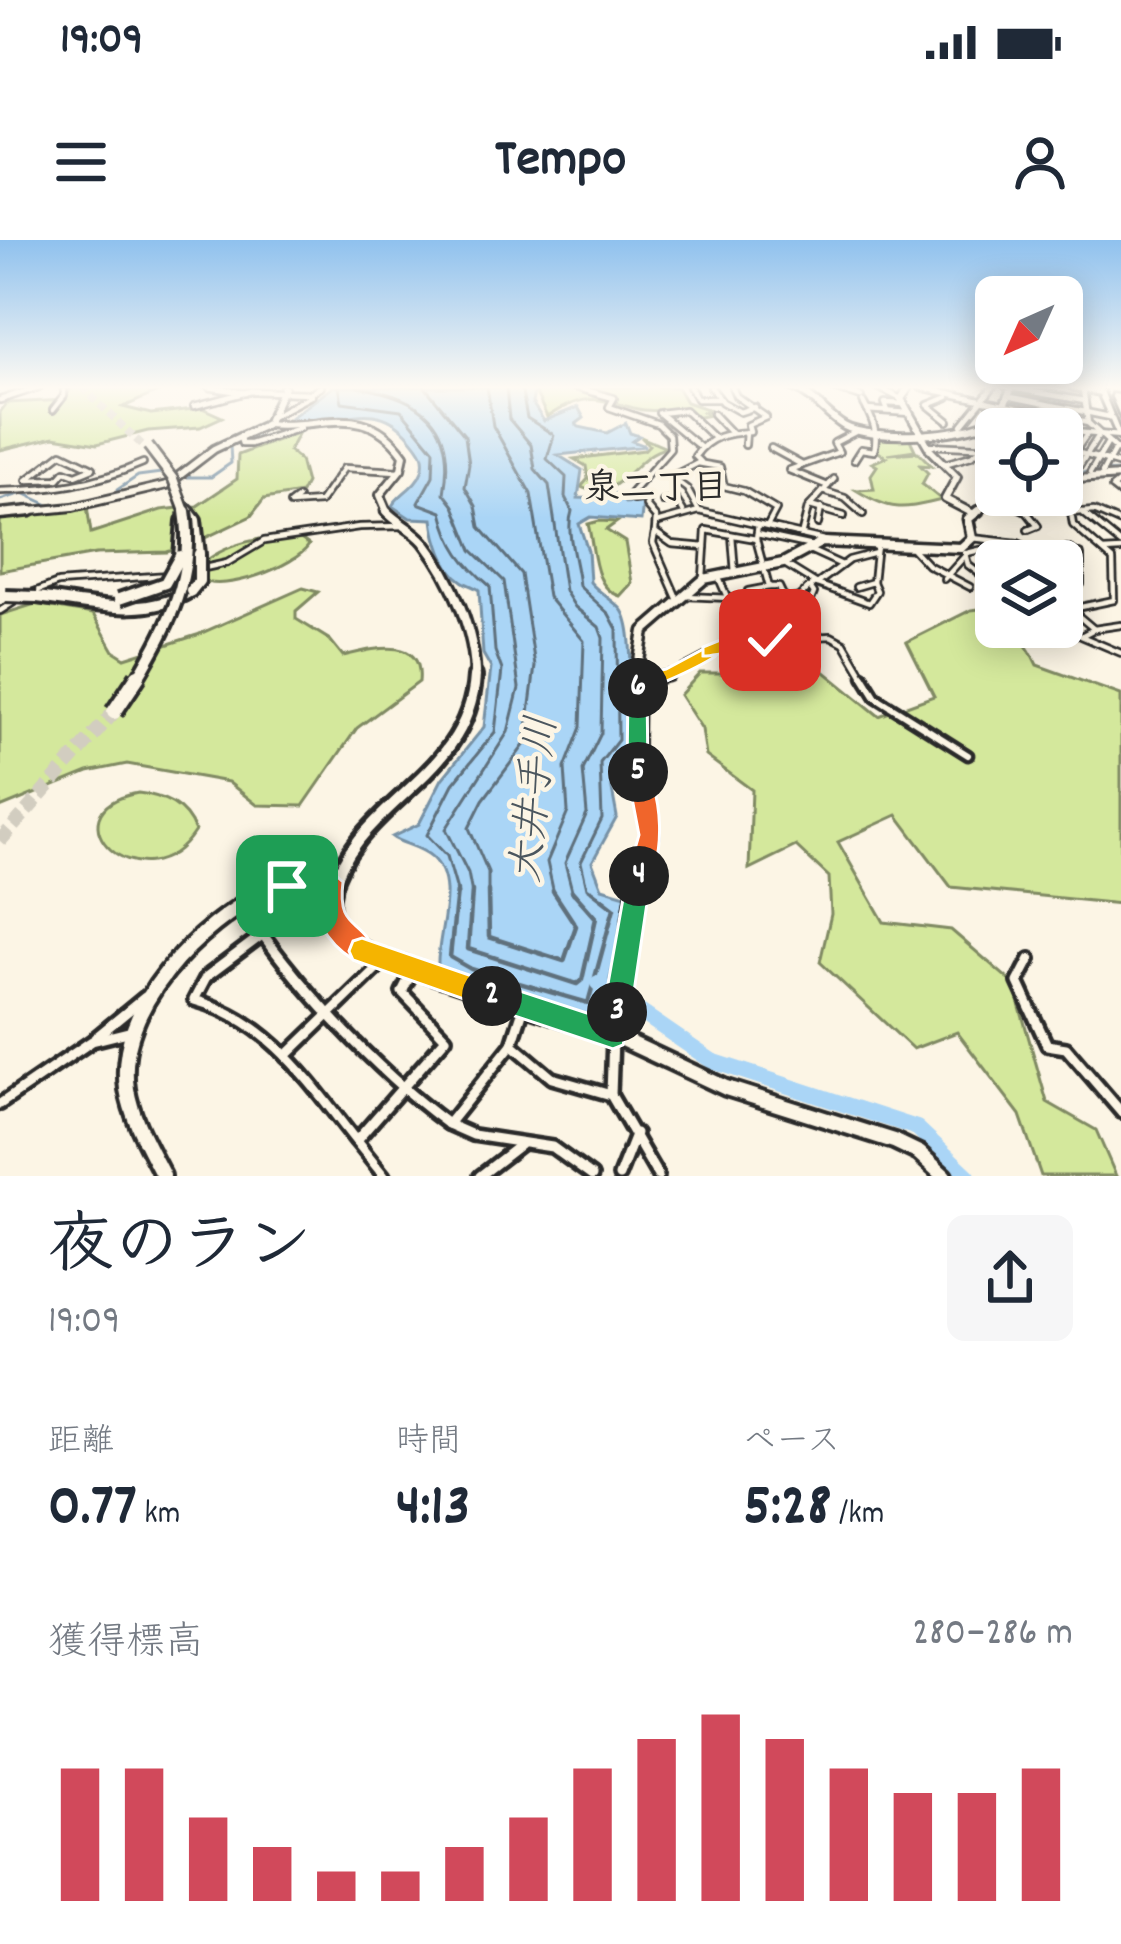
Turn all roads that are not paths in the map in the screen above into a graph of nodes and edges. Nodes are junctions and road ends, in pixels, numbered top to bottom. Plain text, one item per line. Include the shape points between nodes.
1 (254, 431) edge
2 (282, 431) edge
3 (386, 431) edge
4 (664, 431) edge
5 (677, 431) edge
6 (706, 431) edge
7 (750, 431) edge
8 (875, 431) edge
9 (894, 431) edge
10 (942, 431) edge
11 (1095, 431) edge
12 (730, 432) joint
13 (746, 432) junction
14 (863, 432) dead end
15 (921, 433) junction
16 (1083, 433) edge
17 (1087, 434) junction
18 (1099, 435) junction
19 (1121, 436) edge
20 (715, 439) junction
21 (1083, 440) edge
22 (240, 441) junction
23 (1107, 444) dead end
24 (745, 445) dead end
25 (928, 445) junction
26 (975, 446) edge
27 (146, 447) tunnel mouth
28 (700, 447) junction
29 (771, 448) dead end
30 (1118, 452) edge
31 (975, 453) edge
32 (1083, 454) edge
33 (1086, 455) junction
34 (1098, 458) junction
35 (854, 460) dead end
36 (1083, 460) edge
37 (1109, 461) junction
38 (701, 462) junction
39 (143, 463) dead end
40 (944, 464) junction
41 (1121, 464) edge
42 (802, 465) junction
43 (398, 471) junction
44 (1090, 473) dead end
45 (1102, 473) dead end
46 (1121, 478) edge
47 (58, 479) junction
48 (834, 479) dead end
49 (1083, 479) edge
50 (60, 487) junction
51 (825, 488) junction
52 (0, 491) edge
53 (1121, 495) edge
54 (298, 498) dead end
55 (663, 502) dead end
56 (809, 506) junction
57 (821, 508) junction
58 (186, 509) junction
59 (683, 511) junction
60 (699, 511) junction
61 (975, 511) edge
62 (1083, 512) edge
63 (972, 513) junction
64 (1083, 513) edge
65 (0, 514) edge
66 (862, 514) dead end
67 (844, 515) dead end
68 (1031, 516) edge
69 (1071, 516) edge
70 (656, 523) junction
71 (758, 523) junction
72 (1121, 523) edge
73 (818, 524) dead end
74 (404, 526) junction
75 (771, 526) junction
76 (1028, 530) dead end
77 (655, 532) junction
78 (802, 532) junction
79 (732, 535) junction
80 (756, 537) junction
81 (773, 538) junction
82 (972, 538) junction
83 (983, 540) edge
84 (828, 541) junction
85 (810, 547) junction
86 (1121, 547) edge
87 (705, 548) junction
88 (914, 549) junction
89 (877, 550) junction
90 (975, 551) edge
91 (1103, 551) junction
92 (964, 552) junction
93 (783, 563) junction
94 (842, 566) junction
95 (763, 568) junction
96 (975, 570) edge
97 (734, 573) junction
98 (718, 576) junction
99 (946, 578) junction
100 (704, 579) junction
101 (873, 582) junction
102 (1117, 584) edge
103 (769, 586) junction
104 (813, 586) junction
105 (856, 587) dead end
106 (970, 587) dead end
107 (2, 596) edge
108 (678, 596) junction
109 (41, 597) junction
110 (786, 600) junction
111 (749, 604) dead end
112 (1083, 608) edge
113 (0, 611) edge
114 (1083, 622) edge
115 (1121, 625) edge
116 (1094, 629) junction
117 (1121, 653) edge
118 (637, 682) junction
119 (111, 711) tunnel mouth
120 (968, 755) dead end
121 (331, 882) junction
122 (242, 904) junction
123 (262, 934) junction
124 (386, 959) junction
125 (1030, 959) dead end
126 (413, 969) junction
127 (154, 990) junction
128 (525, 1006) junction
129 (334, 1011) junction
130 (136, 1030) junction
131 (613, 1035) junction
132 (92, 1041) junction
133 (512, 1044) junction
134 (286, 1056) junction
135 (402, 1090) junction
136 (611, 1095) junction
137 (0, 1104) edge
138 (1121, 1112) edge
139 (448, 1124) junction
140 (636, 1132) junction
141 (356, 1141) junction
142 (520, 1145) junction
143 (163, 1176) edge
144 (384, 1176) edge
145 (480, 1176) edge
146 (592, 1176) edge
147 (619, 1176) edge
148 (658, 1176) edge
149 (944, 1176) edge

1 - 22 street
2 - 22 street
3 - 43 street via 404,455
4 - 70 street via 670,449 631,493 648,498
5 - 28 street
6 - 20 street
7 - 13 street
8 - 35 street via 874,451 861,449
9 - 15 street
10 - 15 street
11 - 18 street
12 - 13 street
12 - 20 street
13 - 24 street
14 - 42 street via 834,442 839,452
15 - 25 street
16 - 17 street
17 - 18 street
17 - 21 street
18 - 19 street
18 - 30 street
18 - 33 street
20 - 28 street
22 - 65 street via 214,449 167,485
23 - 34 street
25 - 26 street
25 - 40 street
27 - 58 highway, bridge via 171,473
28 - 38 street
29 - 42 street
30 - 37 street
31 - 40 street
32 - 33 street
33 - 34 street
33 - 36 street
34 - 37 street
34 - 44 street
37 - 41 street
37 - 45 street
38 - 60 street via 671,477
38 - 75 street via 720,467 724,486 775,508
39 - 50 street
40 - 63 street via 957,477 945,499
42 - 51 street via 790,470
43 - 54 street via 344,468 320,502 290,504
43 - 74 street via 380,500
46 - 49 street
46 - 53 street via 1112,488
47 - 47 street via 27,480 62,453 93,468
47 - 50 street
48 - 51 street
50 - 52 street
51 - 56 street
51 - 66 street
55 - 59 street via 676,500
56 - 57 street
56 - 78 street
57 - 67 street
57 - 73 street
58 - 109 highway, bridge via 180,556 166,584 119,599
58 - 109 highway, bridge via 199,554 199,581 190,591 149,608
58 - 119 highway, bridge via 190,549 173,614
59 - 60 street
59 - 70 street
60 - 71 street
61 - 63 street
62 - 72 street
63 - 82 street
64 - 86 street
68 - 76 street via 1038,526
69 - 91 street
70 - 77 street
71 - 75 street
71 - 80 street
74 - 113 street via 264,541 227,563 178,574 58,583
74 - 121 street via 424,544 472,630 469,714 452,749 351,848
75 - 78 street
75 - 81 street
77 - 87 street
77 - 108 street
78 - 84 street
79 - 80 street
79 - 87 street via 706,530
79 - 97 street
80 - 81 street
80 - 95 street
81 - 85 street
82 - 83 street
82 - 92 street
84 - 85 street
84 - 89 street
85 - 93 street
85 - 94 street
86 - 91 street
87 - 100 street
88 - 89 street
88 - 92 street
88 - 99 street
89 - 94 street
89 - 101 street
90 - 92 street
91 - 102 street
92 - 96 street
92 - 99 street
93 - 95 street
93 - 104 street
94 - 104 street
95 - 97 street
95 - 103 street
97 - 98 street
98 - 100 street
98 - 108 street via 730,602
99 - 106 street
100 - 108 street
101 - 104 street via 878,591 868,603
101 - 105 street
102 - 112 street via 1109,604
103 - 110 street
103 - 111 street via 748,591
104 - 110 street
104 - 110 street via 809,605 798,612
107 - 109 highway, bridge
108 - 118 street via 644,631
114 - 116 street
115 - 116 street
116 - 117 street via 1081,636
118 - 120 street via 671,675 735,640 831,636 844,643 876,697
118 - 131 street via 635,749 650,835
121 - 122 street via 287,886
121 - 124 street via 327,907 338,930
122 - 123 street
122 - 127 street
123 - 129 street
123 - 134 street via 206,977 194,1000 226,1005
124 - 126 street
124 - 129 street
125 - 138 street via 1018,982 1047,1045 1066,1048
126 - 128 street
126 - 135 street via 402,992 446,1038
127 - 130 street
127 - 132 street
128 - 131 street
128 - 133 street
129 - 134 street
129 - 135 street
130 - 132 street
130 - 143 street via 126,1060 129,1099
131 - 136 street
131 - 149 street via 726,1088 894,1141
132 - 137 street
133 - 136 street via 552,1078
133 - 139 street
134 - 141 street
135 - 139 street
135 - 141 street
136 - 140 street
139 - 142 street
140 - 147 street
140 - 148 street
141 - 144 street
142 - 145 street
142 - 146 street via 557,1148

